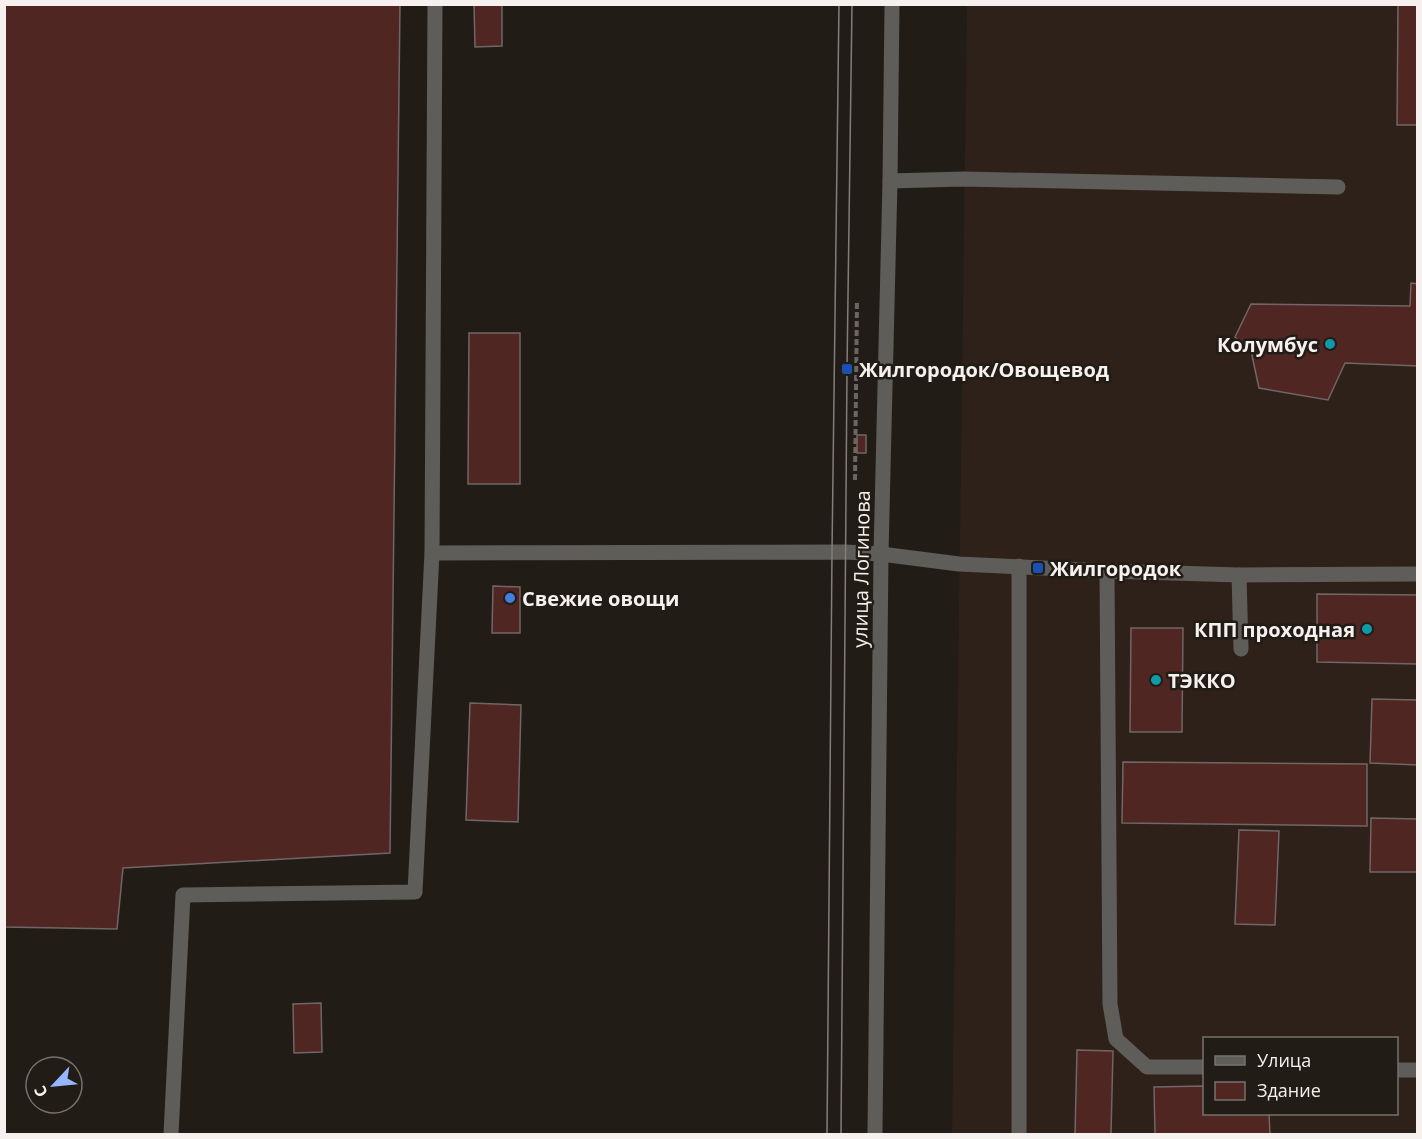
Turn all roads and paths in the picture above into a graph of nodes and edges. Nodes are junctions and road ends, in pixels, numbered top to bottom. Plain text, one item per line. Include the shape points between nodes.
1 (435, 4) edge
2 (892, 4) edge
3 (890, 181) junction
4 (1338, 187) dead end
5 (857, 300) dead end
6 (855, 480) dead end
7 (432, 553) junction
8 (881, 554) junction
9 (1019, 566) junction
10 (1107, 572) junction
11 (1239, 574) junction
12 (1418, 574) edge
13 (1241, 650) dead end
14 (1203, 1067) edge
15 (1398, 1070) edge
16 (1418, 1070) edge
17 (171, 1134) edge
18 (875, 1134) edge
19 (1019, 1134) edge

1 - 7 street
2 - 3 street, улица Логинова
3 - 4 street
3 - 8 street, улица Логинова
5 - 6 path
7 - 8 street
7 - 17 street via 415,892 183,895
8 - 9 street via 959,564
8 - 18 street, улица Логинова
9 - 10 street
9 - 19 street
10 - 11 street
10 - 14 street via 1110,1004 1116,1039 1147,1067
11 - 12 street
11 - 13 street
15 - 16 street

